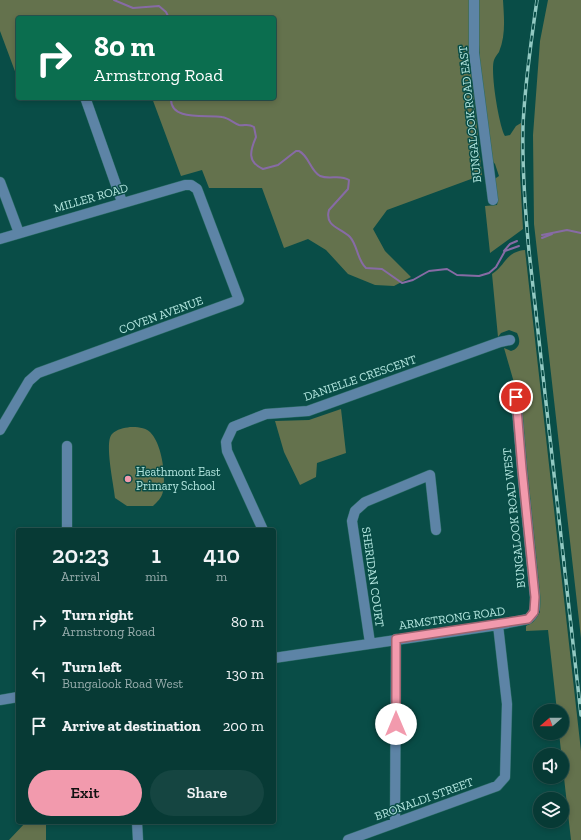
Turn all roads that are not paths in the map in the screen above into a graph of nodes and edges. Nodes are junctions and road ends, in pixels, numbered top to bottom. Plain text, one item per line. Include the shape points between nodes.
1 (474, 0) edge
2 (86, 100) dead end
3 (0, 182) edge
4 (191, 185) joint
5 (493, 200) dead end
6 (122, 202) junction
7 (19, 233) junction
8 (0, 239) edge
9 (510, 340) dead end
10 (516, 397) dead end
11 (0, 430) edge
12 (67, 446) dead end
13 (67, 528) edge
14 (262, 528) edge
15 (436, 530) dead end
16 (534, 612) joint
17 (498, 625) junction
18 (396, 639) junction
19 (370, 643) junction
20 (276, 658) edge
21 (16, 697) edge
22 (0, 700) edge
23 (396, 823) junction
24 (138, 824) edge
25 (138, 840) edge
26 (348, 840) edge

1 - 5 street, BUNGALOOK ROAD EAST via 474,53
2 - 6 street
3 - 7 street
4 - 6 street, MILLER ROAD
4 - 11 street, COVEN AVENUE via 197,189 239,300 38,373 29,381
6 - 7 street, MILLER ROAD
7 - 8 street, MILLER ROAD
9 - 14 street, DANIELLE CRESCENT via 308,411 266,414 233,427 226,442 227,451
10 - 16 street, BUNGALOOK ROAD WEST via 535,597
12 - 13 street
15 - 19 street, SHERIDAN COURT via 430,475 365,502 355,511 352,521
16 - 17 street, ARMSTRONG ROAD via 528,619
17 - 18 street, ARMSTRONG ROAD
17 - 23 street, BRONALDI STREET via 507,704 505,777 498,786
18 - 19 street, ARMSTRONG ROAD
18 - 23 street
19 - 20 street, ARMSTRONG ROAD
21 - 22 street
23 - 26 street, BRONALDI STREET
24 - 25 street

